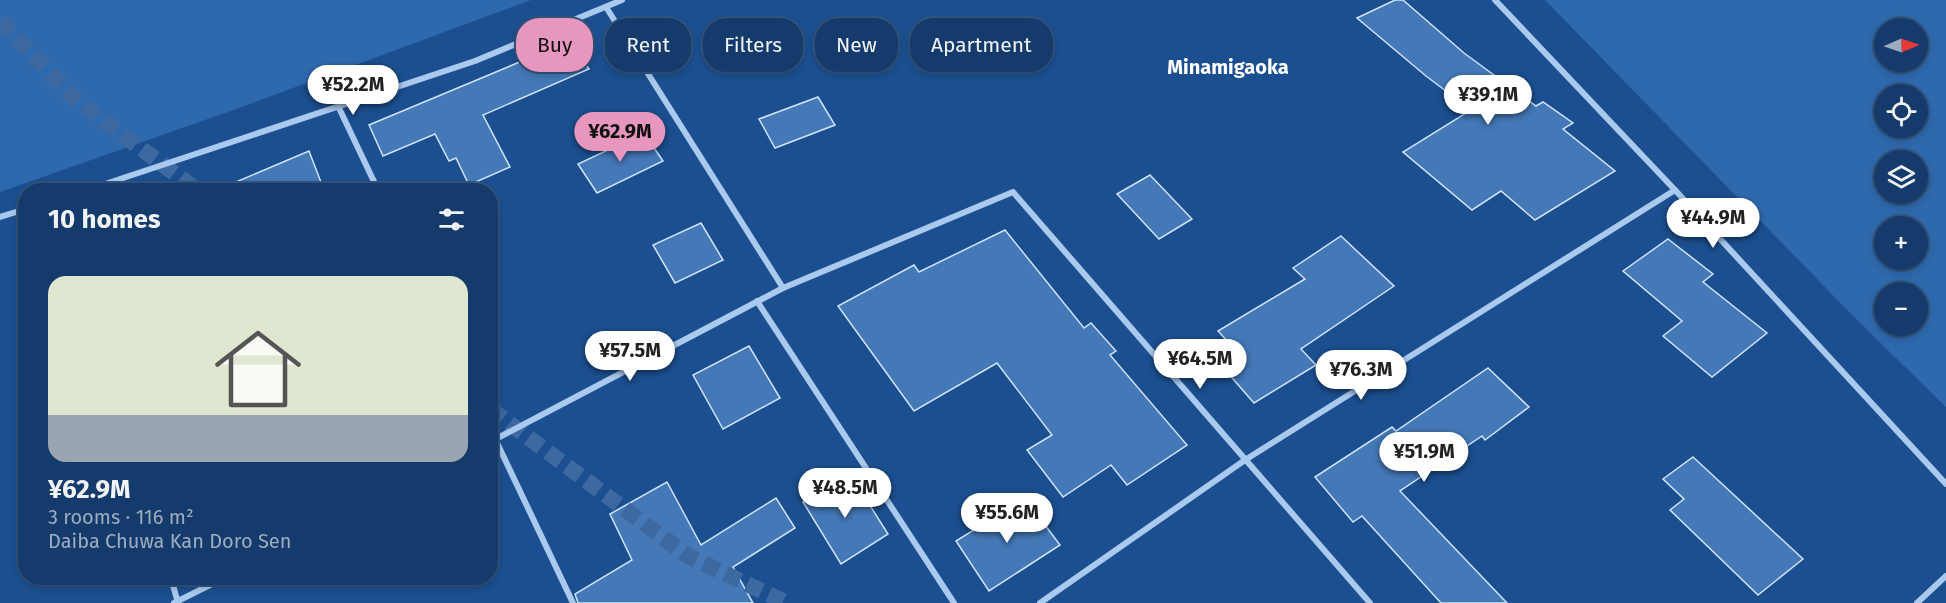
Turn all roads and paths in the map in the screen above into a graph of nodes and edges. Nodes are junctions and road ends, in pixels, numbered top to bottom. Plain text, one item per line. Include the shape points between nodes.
1 (622, 0) edge
2 (1495, 0) edge
3 (606, 8) junction
4 (339, 108) junction
5 (109, 183) edge
6 (375, 183) edge
7 (1675, 190) junction
8 (18, 211) edge
9 (0, 217) edge
10 (783, 288) junction
11 (758, 301) junction
12 (498, 437) edge
13 (498, 450) edge
14 (1245, 460) junction
15 (1946, 484) edge
16 (1946, 576) edge
17 (172, 585) edge
18 (210, 585) edge
19 (176, 602) edge
20 (573, 603) edge
21 (954, 603) edge
22 (1040, 603) edge
23 (1370, 603) edge
24 (1917, 603) edge

1 - 3 street
2 - 7 street
3 - 4 street via 475,61
3 - 10 street
4 - 5 street
4 - 6 street
7 - 14 street
7 - 15 street
8 - 9 street
10 - 11 street
10 - 14 street via 1012,192
11 - 12 street
11 - 21 street
13 - 20 street
14 - 22 street
14 - 23 street
16 - 24 street
17 - 19 street
18 - 19 street

